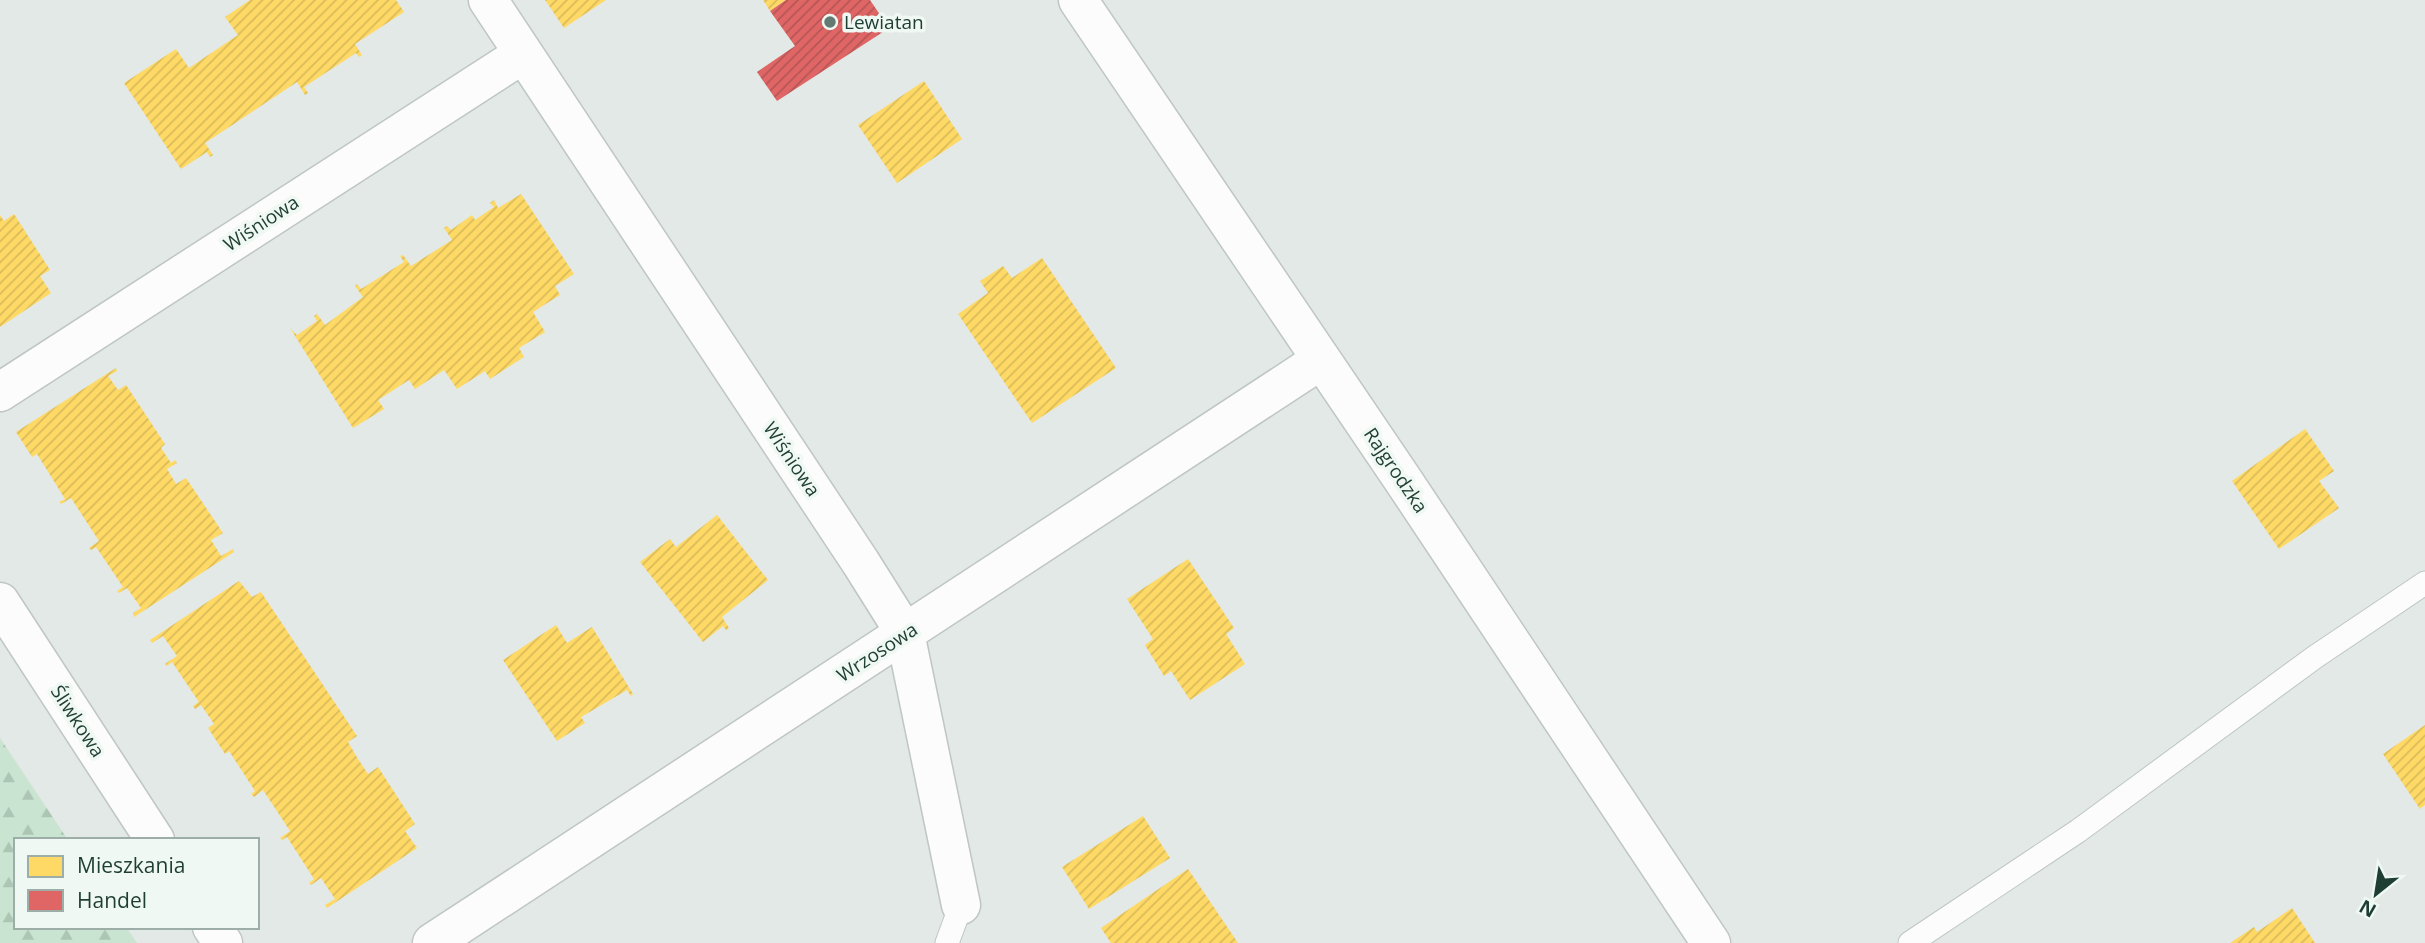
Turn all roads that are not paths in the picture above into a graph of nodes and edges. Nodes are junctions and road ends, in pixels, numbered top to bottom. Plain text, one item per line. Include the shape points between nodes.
1 (488, 0) edge
2 (1078, 0) edge
3 (523, 54) junction
4 (1321, 359) junction
5 (0, 392) edge
6 (2425, 583) edge
7 (0, 602) edge
8 (905, 633) junction
9 (154, 838) edge
10 (961, 905) joint
11 (432, 943) edge
12 (947, 943) edge
13 (1711, 943) edge
14 (1910, 943) edge

1 - 3 street, Wiśniowa
2 - 4 street, Rajgrodzka
3 - 5 street, Wiśniowa
3 - 8 street, Wiśniowa
4 - 8 street, Wrzosowa
4 - 13 street, Rajgrodzka
6 - 14 lane via 2315,657 2078,831
7 - 9 street, Śliwkowa
8 - 10 street, Wiśniowa
8 - 11 street, Wrzosowa
10 - 12 lane

